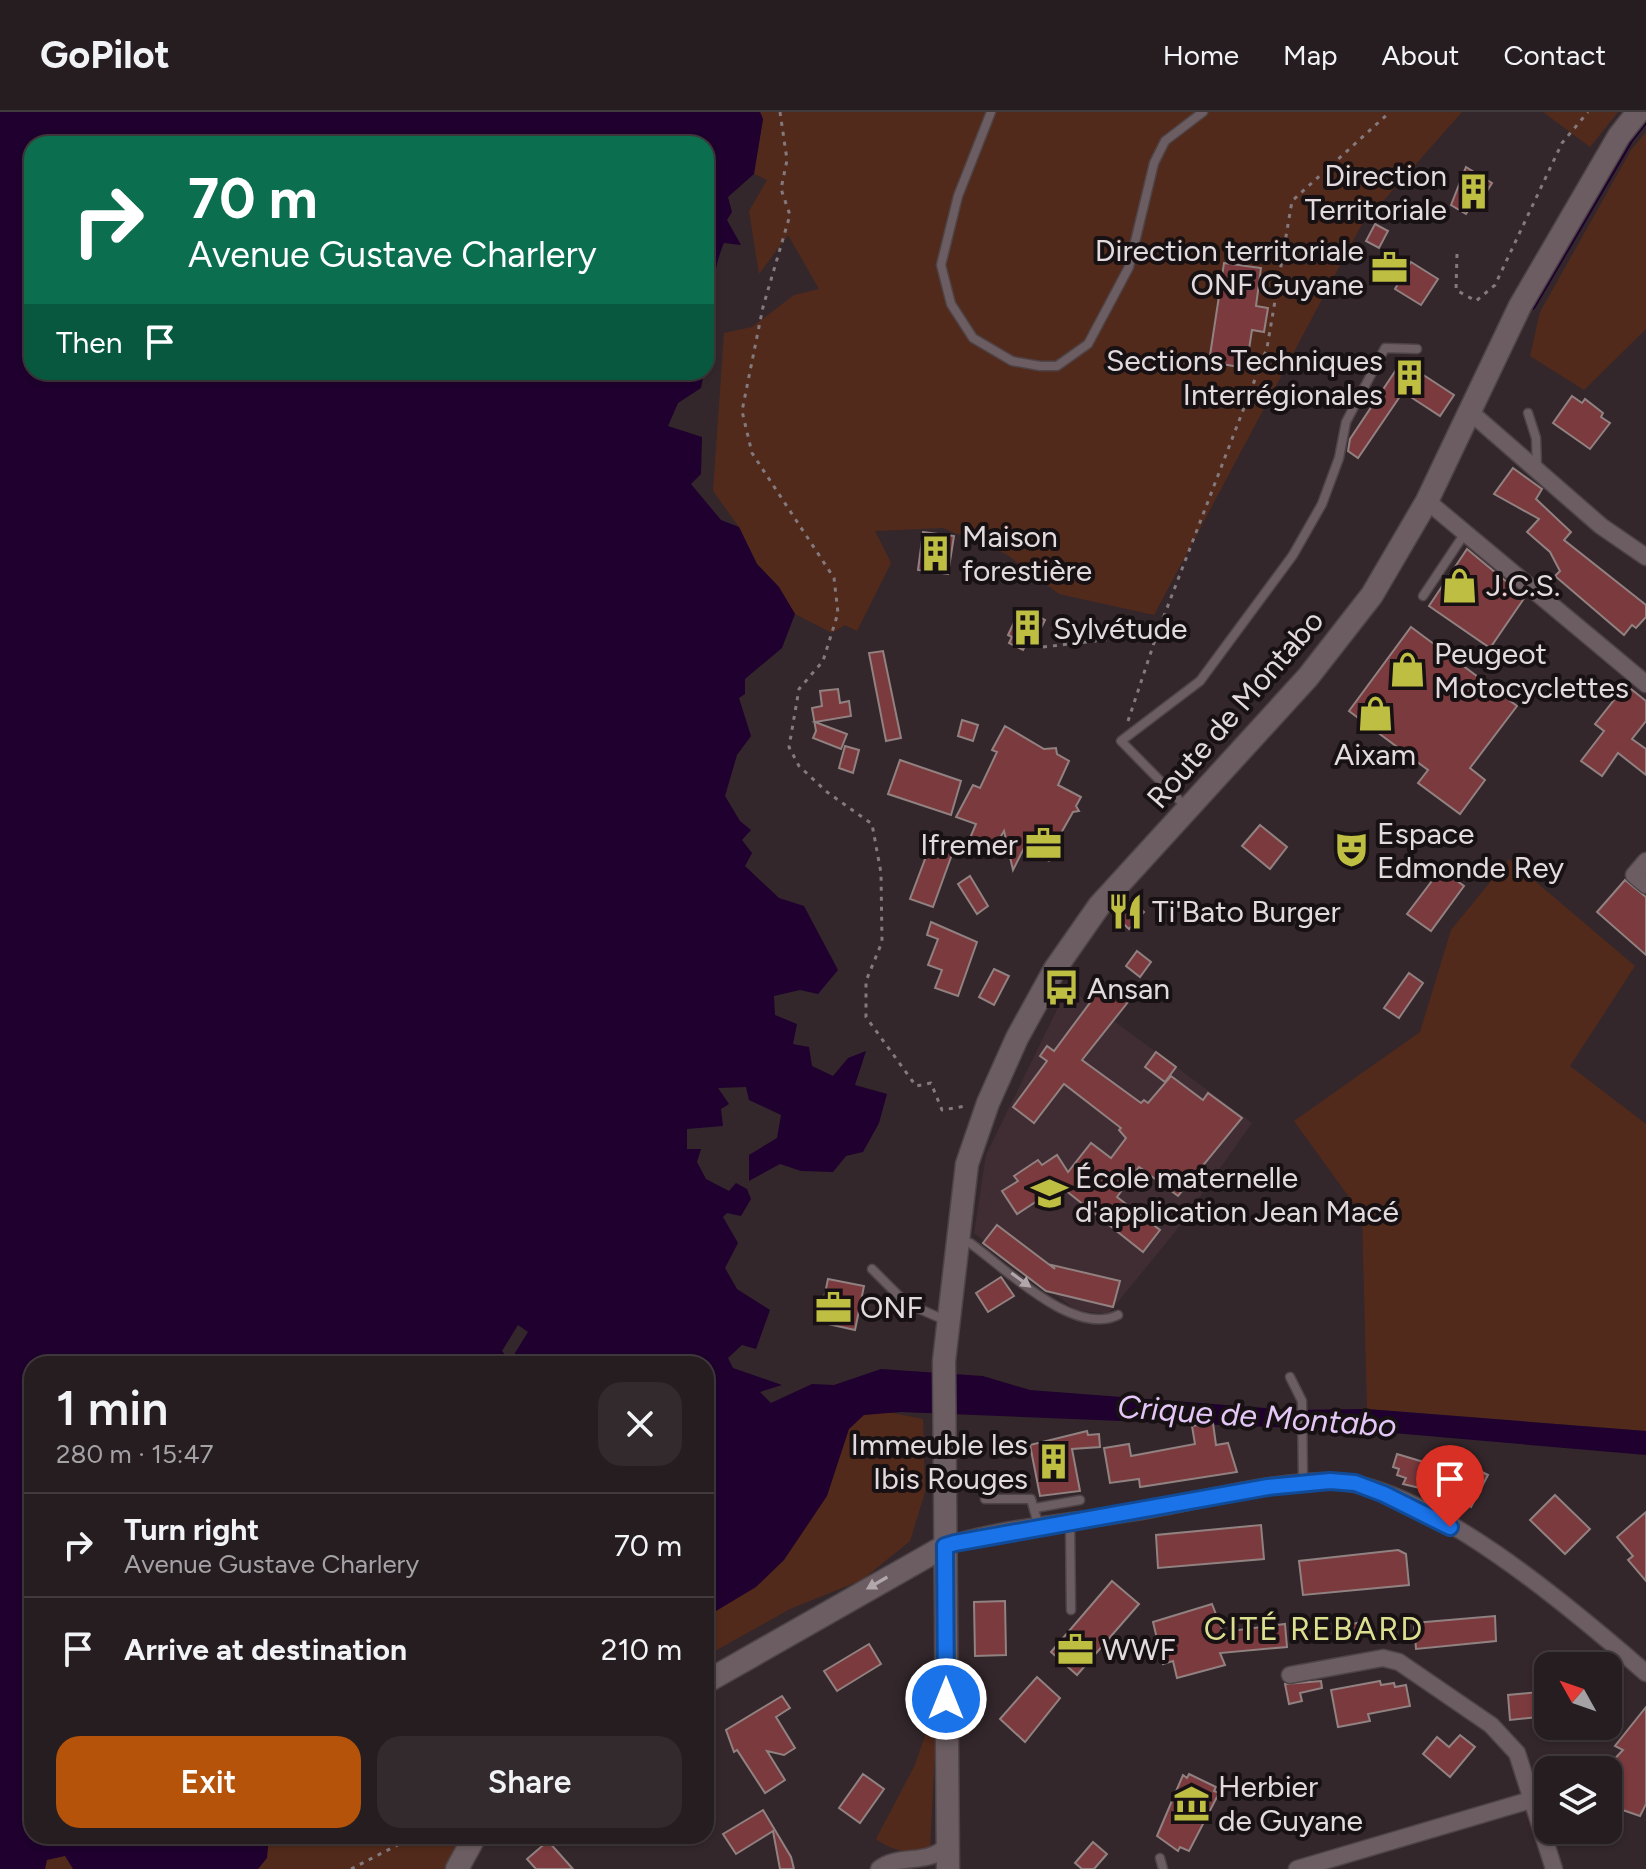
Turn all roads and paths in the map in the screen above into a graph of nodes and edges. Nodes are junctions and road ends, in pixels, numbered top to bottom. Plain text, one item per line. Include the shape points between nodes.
1 (780, 112) edge
2 (991, 112) edge
3 (1203, 112) edge
4 (1390, 112) edge
5 (1588, 112) edge
6 (1638, 112) edge
7 (1457, 254) dead end
8 (1417, 349) dead end
9 (1469, 411) junction
10 (1528, 413) dead end
11 (1537, 469) junction
12 (1427, 501) junction
13 (1466, 533) junction
14 (1646, 557) edge
15 (1423, 596) dead end
16 (1157, 634) junction
17 (1043, 647) dead end
18 (1646, 684) edge
19 (1121, 741) junction
20 (1188, 809) junction
21 (1646, 861) edge
22 (1640, 880) edge
23 (988, 1103) junction
24 (955, 1241) junction
25 (872, 1269) dead end
26 (1118, 1315) dead end
27 (947, 1321) junction
28 (1290, 1377) dead end
29 (1303, 1483) junction
30 (985, 1499) dead end
31 (1080, 1500) dead end
32 (1035, 1508) junction
33 (1070, 1523) junction
34 (1040, 1528) junction
35 (945, 1546) junction
36 (1071, 1610) dead end
37 (1646, 1673) edge
38 (1290, 1675) dead end
39 (714, 1677) edge
40 (1534, 1799) joint
41 (399, 1844) edge
42 (471, 1844) edge
43 (1547, 1844) edge
44 (947, 1846) junction
45 (1160, 1858) dead end
46 (908, 1866) edge
47 (351, 1869) edge
48 (457, 1869) edge
49 (879, 1869) edge
50 (948, 1869) edge
51 (1163, 1869) edge
52 (1297, 1869) edge
53 (1554, 1869) edge

1 - 23 path via 787,160 781,189 790,215 763,307 742,411 752,453 834,578 838,613 823,661 799,689 789,747 809,775 872,824 881,873 882,942 866,981 866,1017 916,1086 931,1083 942,1110
2 - 3 lane via 958,196 941,265 951,304 973,338 1012,361 1040,366 1057,366 1088,344 1129,267 1154,163 1165,141
4 - 16 path via 1292,201 1267,348
5 - 7 path via 1562,143 1495,285 1476,301 1456,290
6 - 9 main road, Route de Montabo via 1520,306
8 - 19 lane via 1385,348 1346,422 1322,504 1242,627 1200,681
9 - 11 street
9 - 12 main road, Route de Montabo
10 - 11 lane
11 - 14 street via 1601,526
12 - 13 street
12 - 20 main road, Route de Montabo via 1372,595 1308,677
13 - 15 lane
13 - 18 street
16 - 17 path
16 - 19 path
19 - 20 lane
20 - 23 main road, Route de Montabo via 1099,906 1055,969
21 - 22 street
23 - 24 main road, Route de Montabo via 967,1164
24 -> 26 lane via 970,1243 1055,1307 1085,1321
24 - 27 main road, Route de Montabo
25 - 27 lane via 906,1303
27 - 35 main road, Route de Montabo
28 - 29 lane via 1302,1401
29 - 33 street
29 - 37 street via 1355,1483 1407,1503 1472,1539 1553,1593
30 - 32 lane via 1027,1497
31 - 32 lane
32 - 34 lane
33 - 34 street
33 - 36 lane
34 - 35 street
35 -> 39 main road
35 - 44 main road
38 - 40 street via 1383,1658 1412,1668 1510,1745 1522,1762
40 - 52 street
41 - 47 path
42 - 48 main road
43 - 53 street
44 - 46 street
44 - 50 main road
45 - 51 lane
46 - 49 street via 889,1862

